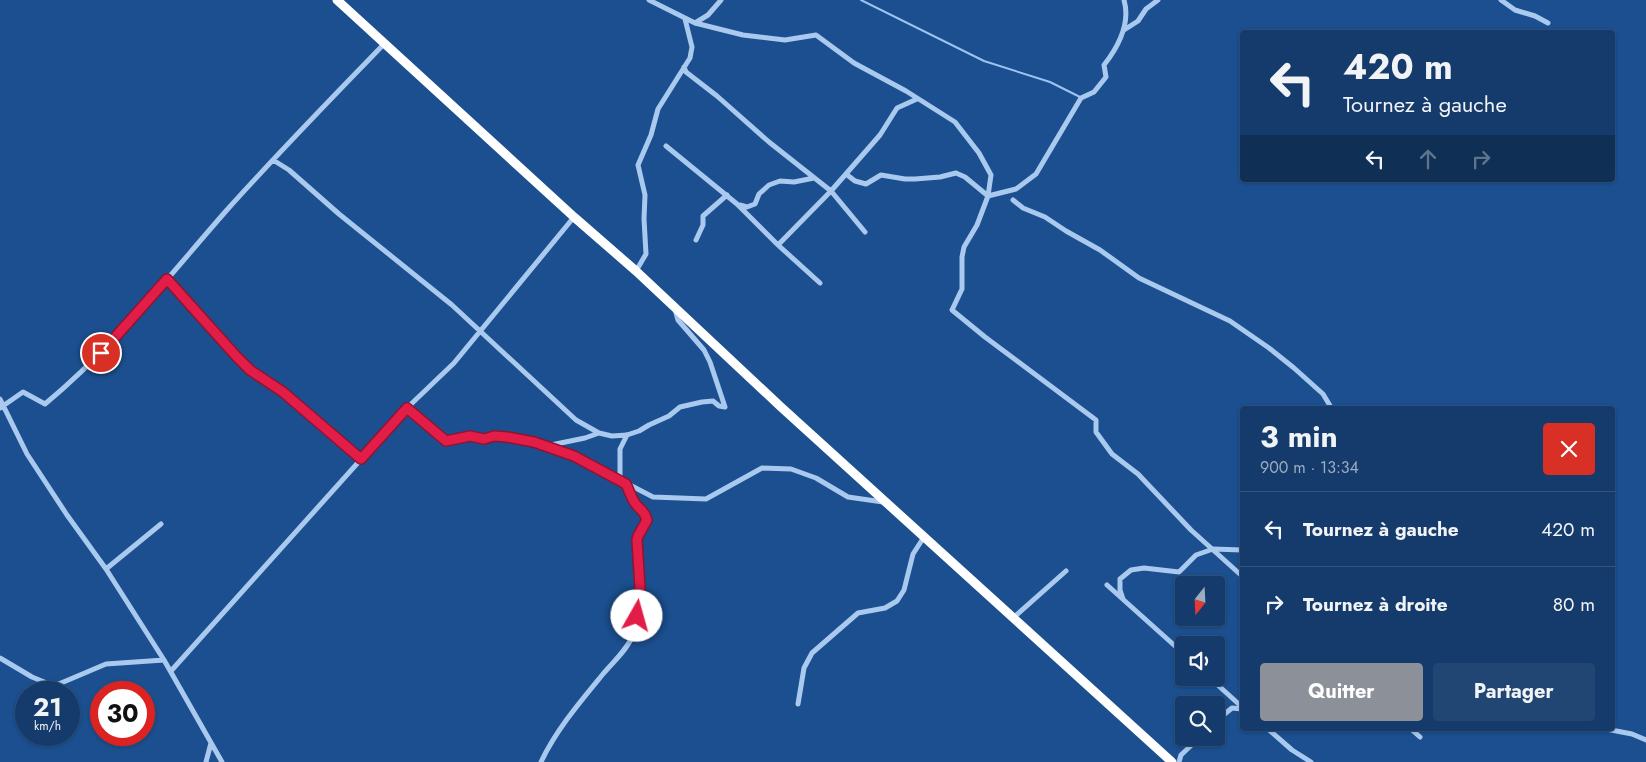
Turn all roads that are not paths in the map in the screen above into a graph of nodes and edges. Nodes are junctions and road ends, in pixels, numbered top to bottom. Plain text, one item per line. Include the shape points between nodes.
1 (338, 0) edge
2 (649, 0) edge
3 (721, 0) edge
4 (1124, 0) edge
5 (1158, 0) edge
6 (1501, 0) edge
7 (686, 19) junction
8 (695, 23) junction
9 (1548, 23) dead end
10 (1124, 30) junction
11 (384, 44) junction
12 (684, 67) junction
13 (917, 99) junction
14 (666, 146) dead end
15 (273, 160) junction
16 (846, 174) junction
17 (814, 178) junction
18 (831, 191) junction
19 (726, 195) junction
20 (988, 196) junction
21 (1013, 200) dead end
22 (737, 204) junction
23 (574, 217) junction
24 (864, 232) dead end
25 (696, 240) dead end
26 (778, 245) junction
27 (636, 271) junction
28 (167, 279) junction
29 (820, 283) dead end
30 (675, 308) junction
31 (481, 330) junction
32 (0, 399) edge
33 (1330, 406) edge
34 (2, 407) edge
35 (407, 408) junction
36 (599, 433) junction
37 (626, 435) junction
38 (546, 446) junction
39 (361, 459) junction
40 (620, 480) junction
41 (626, 484) junction
42 (886, 502) junction
43 (161, 524) dead end
44 (924, 537) junction
45 (1212, 549) junction
46 (1240, 550) edge
47 (106, 569) junction
48 (1066, 571) dead end
49 (1240, 574) edge
50 (1107, 585) dead end
51 (1123, 599) junction
52 (1013, 618) junction
53 (1175, 646) edge
54 (0, 658) edge
55 (164, 660) junction
56 (171, 671) junction
57 (1219, 686) edge
58 (798, 704) dead end
59 (1240, 706) edge
60 (1240, 708) edge
61 (1225, 714) edge
62 (1270, 731) edge
63 (1413, 731) edge
64 (1615, 731) edge
65 (1420, 737) dead end
66 (1646, 740) edge
67 (211, 743) junction
68 (1191, 746) edge
69 (206, 762) edge
70 (222, 762) edge
71 (541, 762) edge
72 (1172, 762) edge
73 (1179, 762) edge
74 (1311, 762) edge

1 - 11 highway
2 - 7 street
3 - 8 street via 708,15
4 - 10 street
5 - 10 street via 1138,21
6 - 9 street via 1515,10
7 - 8 street
7 - 12 street via 692,47
8 - 13 street via 766,39 785,40 816,35 854,63
10 - 20 street via 1104,66 1106,77 1094,92 1081,98 1036,174 1016,189
11 - 15 street
11 - 23 highway
12 - 17 street via 686,72
12 - 27 street via 658,109 638,165 645,195 646,254
13 - 16 street via 897,108 880,135
13 - 20 street via 955,122 979,153 991,175
14 - 19 street
15 - 28 street
15 - 31 street
16 - 18 street
16 - 20 street via 866,184 881,175 915,179 956,172
17 - 18 street
17 - 22 street via 780,181 759,194 755,204 747,207
18 - 24 street
18 - 26 street
19 - 22 street
19 - 25 street via 703,216 703,225
20 - 45 street via 964,247 962,288 952,310 1096,420 1096,432 1112,454 1138,474
21 - 33 street via 1100,250 1139,278 1230,321 1294,368
22 - 26 street
23 - 27 highway
23 - 31 street
26 - 29 street
27 - 30 highway
28 - 34 street via 74,380 45,404 23,392
28 - 39 street via 250,370 283,392
30 - 37 street via 678,320 704,350 725,407 714,401 680,407 669,416
30 - 42 highway
31 - 35 street via 454,363
31 - 36 street via 576,420
32 - 34 street
34 - 47 street via 40,474
35 - 38 street via 446,441 494,436
35 - 39 street
36 - 37 street
36 - 38 street
37 - 40 street via 620,449
38 - 40 street via 574,456
39 - 56 street
40 - 41 street
41 - 42 street via 653,497 706,499 762,468 791,469 816,478 848,497
41 - 71 street via 647,520 637,540 640,588 633,634 581,701
42 - 44 highway
43 - 47 street
44 - 52 highway
44 - 58 street via 913,554 904,590 897,601 885,608 858,613 812,653 804,668
45 - 46 street
45 - 49 street
45 - 51 street via 1196,555 1179,572 1144,568 1130,570 1120,579
47 - 55 street
48 - 52 street
50 - 51 street
51 - 53 street
52 - 72 highway
54 - 55 street via 54,686 106,664
55 - 56 street
56 - 67 street
57 - 59 street
60 - 61 street via 1232,708
62 - 74 street
63 - 65 street
64 - 66 street
67 - 69 street
67 - 70 street
68 - 73 street

